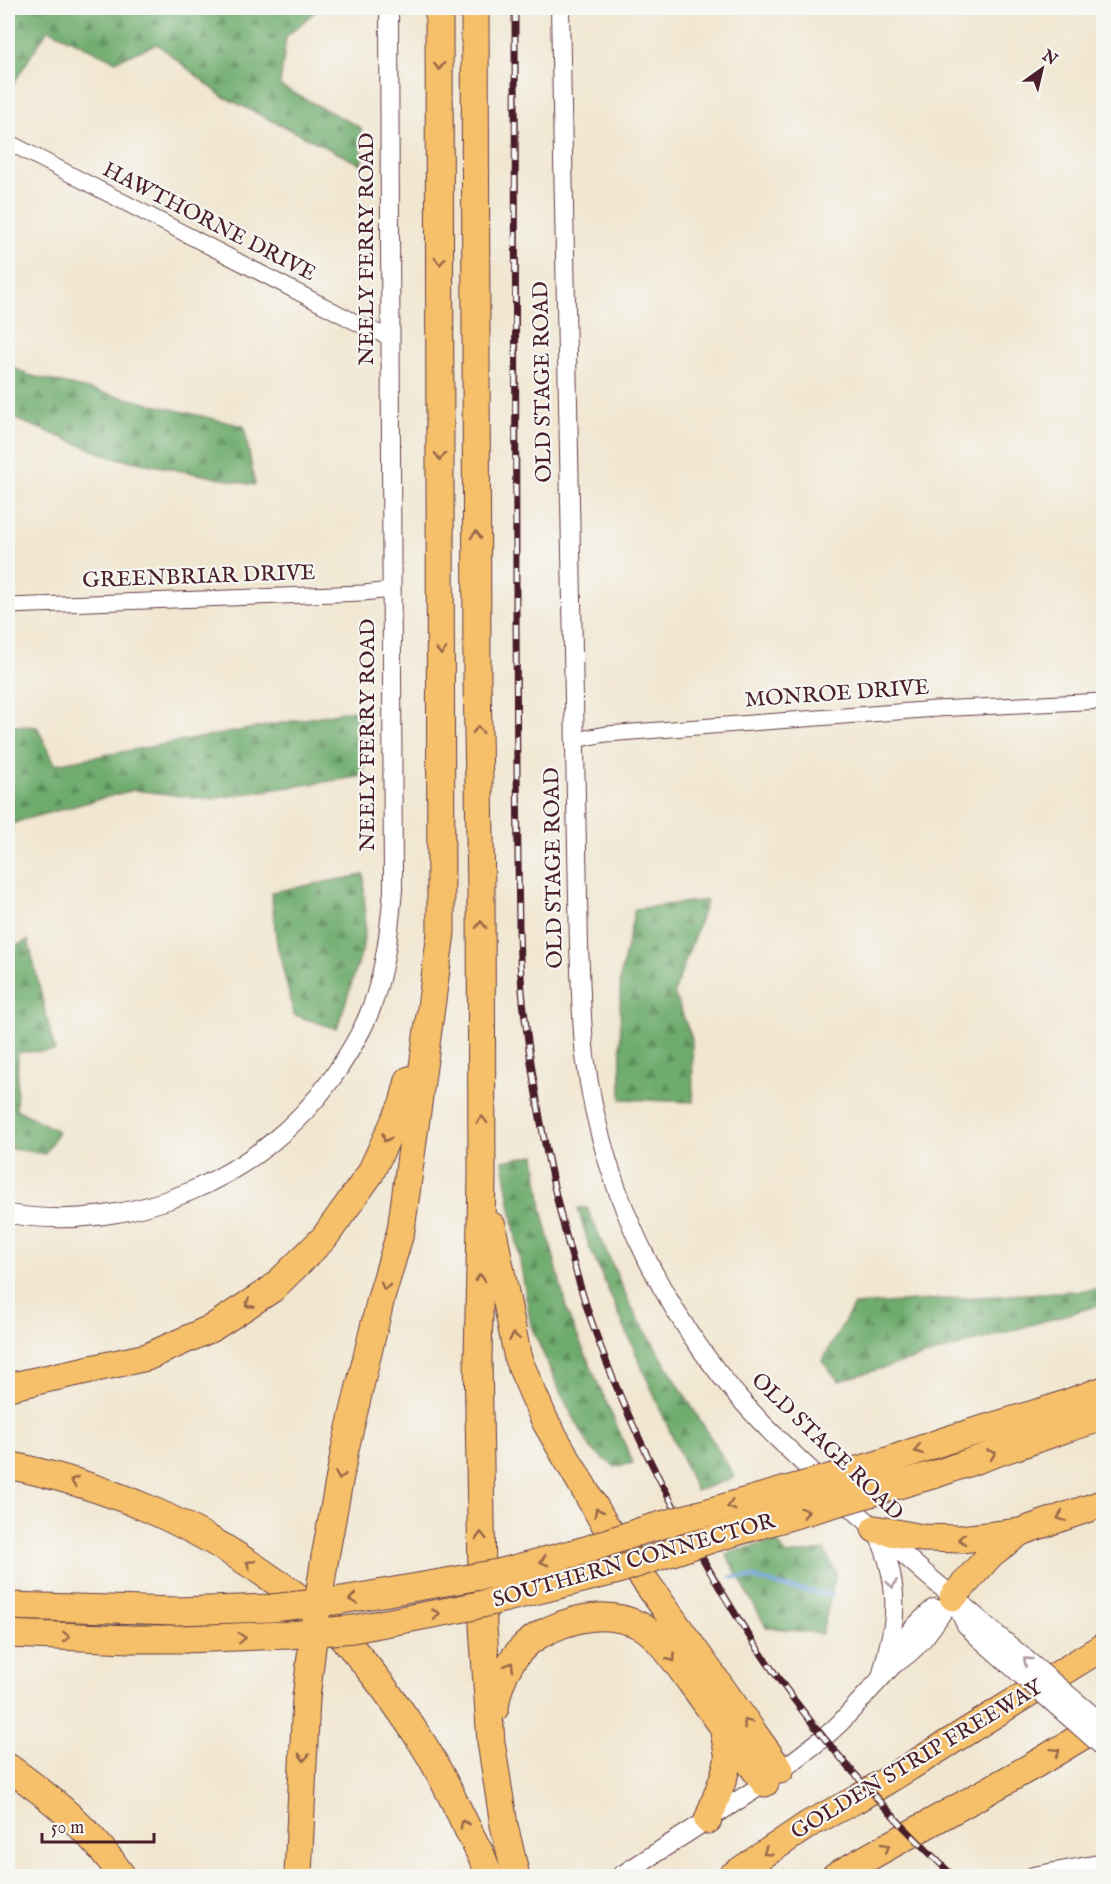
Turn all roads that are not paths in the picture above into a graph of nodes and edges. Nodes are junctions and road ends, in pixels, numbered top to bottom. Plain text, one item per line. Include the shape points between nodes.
1 (389, 8) edge
2 (439, 8) edge
3 (476, 8) edge
4 (561, 8) edge
5 (8, 142) edge
6 (391, 338) junction
7 (391, 590) junction
8 (8, 606) edge
9 (1104, 701) edge
10 (575, 740) junction
11 (434, 983) junction
12 (482, 1178) junction
13 (8, 1214) edge
14 (74, 1373) junction
15 (8, 1374) edge
16 (8, 1387) edge
17 (1104, 1390) edge
18 (1104, 1417) edge
19 (1059, 1418) junction
20 (8, 1465) edge
21 (1104, 1503) edge
22 (875, 1529) junction
23 (1020, 1532) junction
24 (953, 1597) junction
25 (8, 1606) edge
26 (984, 1633) junction
27 (8, 1634) edge
28 (1104, 1646) edge
29 (881, 1680) junction
30 (1104, 1724) edge
31 (723, 1726) junction
32 (491, 1742) junction
33 (1104, 1748) edge
34 (8, 1767) edge
35 (772, 1777) junction
36 (8, 1785) edge
37 (708, 1820) junction
38 (1102, 1862) edge
39 (112, 1876) edge
40 (122, 1876) edge
41 (298, 1876) edge
42 (489, 1876) edge
43 (516, 1876) edge
44 (620, 1876) edge
45 (732, 1876) edge
46 (836, 1876) edge
47 (1033, 1876) edge

1 - 6 street, NEELY FERRY ROAD
2 -> 11 highway via 441,933
12 -> 3 highway
4 - 10 street, OLD STAGE ROAD
5 - 6 street, HAWTHORNE DRIVE
6 - 7 street, NEELY FERRY ROAD
7 - 8 street, GREENBRIAR DRIVE
7 - 13 street, NEELY FERRY ROAD via 393,890 389,938 372,1008 346,1058 317,1100 276,1140 232,1171 186,1194 137,1209 84,1218
9 - 10 street, MONROE DRIVE via 936,709 606,734
10 - 22 street, OLD STAGE ROAD via 585,1054 617,1188 655,1275 712,1364 776,1437
11 -> 14 highway via 403,1103 370,1174 324,1238 272,1289 212,1328 147,1357
11 -> 41 highway, bridge via 401,1230 345,1449 315,1622 306,1698
32 -> 12 highway via 483,1627 479,1393
35 -> 12 highway via 604,1523 545,1421 518,1359
14 - 15 highway
14 - 16 highway
17 - 19 highway, SOUTHERN CONNECTOR
18 - 19 highway, SOUTHERN CONNECTOR
19 -> 25 highway, SOUTHERN CONNECTOR, bridge via 879,1464 498,1573 272,1608 177,1611
27 -> 19 highway, SOUTHERN CONNECTOR, bridge via 130,1639 289,1635 353,1629 470,1607 615,1571 936,1474
42 -> 20 highway via 423,1744 328,1621 256,1567 164,1515 94,1487
21 -> 23 highway
23 -> 22 highway via 961,1539 922,1538
22 - 24 street, OLD STAGE ROAD
22 -> 29 street via 883,1545 894,1606
23 - 24 highway via 991,1554
24 - 26 street, OLD STAGE ROAD via 966,1606
24 - 29 street via 915,1626 898,1647 894,1664
30 -> 26 street, OLD STAGE ROAD, bridge
26 - 33 street, OLD STAGE ROAD, bridge
28 -> 45 highway, GOLDEN STRIP FREEWAY via 809,1824
29 - 35 street via 840,1723
46 -> 30 highway
32 -> 31 highway via 497,1687 523,1645 565,1622 599,1616 642,1626 665,1649
31 - 35 highway
31 - 37 highway via 729,1758
32 - 43 highway
34 - 40 highway via 68,1815
35 - 37 street
36 - 39 highway via 62,1828
37 - 44 street
38 - 47 street

